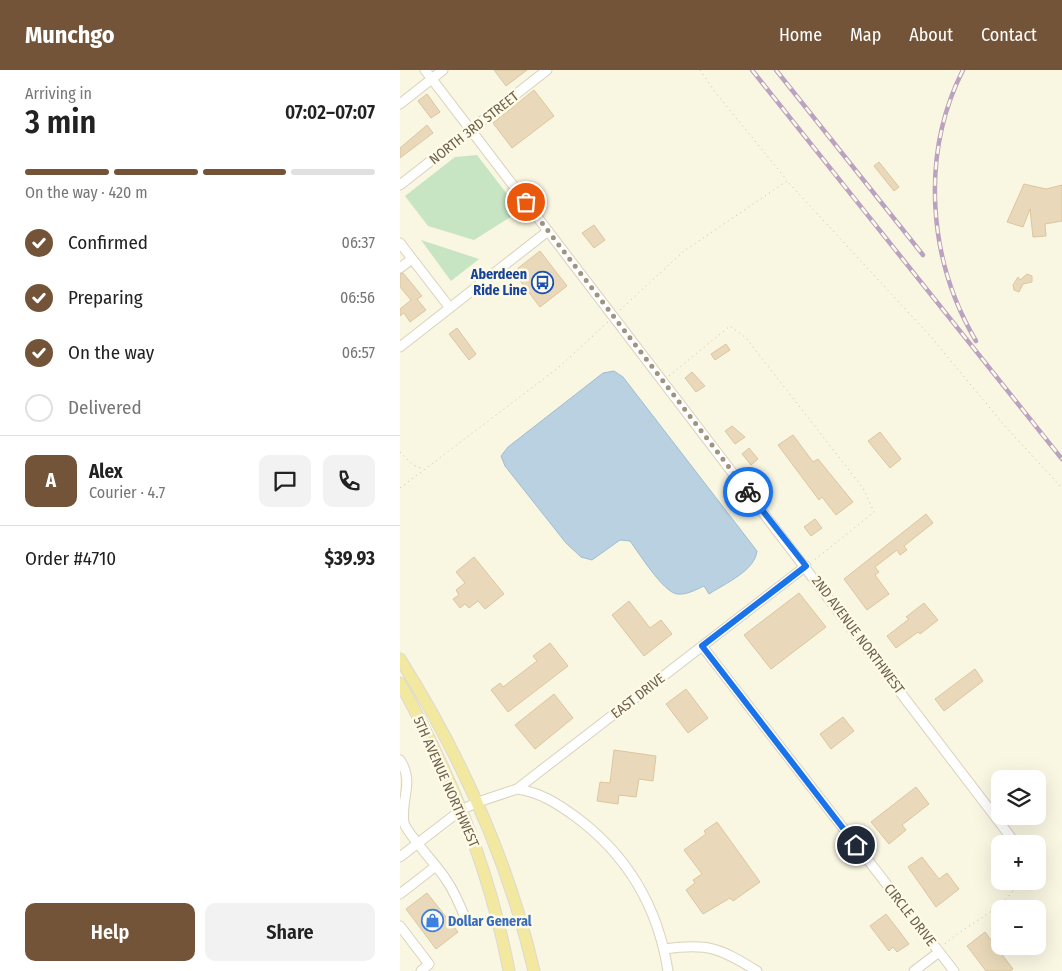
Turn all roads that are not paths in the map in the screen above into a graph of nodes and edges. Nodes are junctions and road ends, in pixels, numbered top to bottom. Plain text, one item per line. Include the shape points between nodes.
1 (425, 70) edge
2 (443, 70) edge
3 (547, 70) edge
4 (432, 79) junction
5 (400, 104) edge
6 (471, 130) junction
7 (400, 186) edge
8 (548, 231) junction
9 (400, 243) edge
10 (412, 259) junction
11 (400, 268) edge
12 (450, 308) junction
13 (400, 347) edge
14 (806, 566) junction
15 (702, 646) junction
16 (400, 659) edge
17 (400, 683) edge
18 (400, 760) edge
19 (517, 789) junction
20 (478, 802) junction
21 (461, 810) junction
22 (1009, 835) edge
23 (418, 843) junction
24 (400, 857) edge
25 (436, 866) junction
26 (400, 894) edge
27 (467, 923) dead end
28 (400, 926) edge
29 (664, 949) junction
30 (939, 952) junction
31 (421, 971) edge
32 (509, 971) edge
33 (534, 971) edge
34 (668, 971) edge
35 (757, 971) edge
36 (914, 971) edge
37 (954, 971) edge

1 - 4 street, 2ND AVENUE NORTHWEST
2 - 4 street
3 - 6 street, NORTH 3RD STREET
4 - 5 street
4 - 6 street, 2ND AVENUE NORTHWEST
6 - 7 street, NORTH 3RD STREET
6 - 8 street, 2ND AVENUE NORTHWEST
8 - 12 street
8 - 14 street, 2ND AVENUE NORTHWEST
9 - 10 street
10 - 11 street
10 - 12 street
12 - 13 street
14 - 15 street, EAST DRIVE
14 - 22 street, 2ND AVENUE NORTHWEST
15 - 19 street, EAST DRIVE
15 - 30 street, CIRCLE DRIVE
16 - 20 main road, 5TH AVENUE NORTHWEST via 439,724
17 - 21 main road, 5TH AVENUE NORTHWEST
18 - 23 street via 406,770 408,787 404,825
19 - 20 street, EAST DRIVE
19 - 29 street via 542,796 560,806 609,845 646,896
20 - 21 street, EAST DRIVE
20 - 33 main road, 5TH AVENUE NORTHWEST via 514,897
21 - 23 street, EAST DRIVE
21 - 32 main road, 5TH AVENUE NORTHWEST via 490,893
23 - 24 street, EAST DRIVE
23 - 25 street
25 - 26 street
25 - 27 street via 457,898
28 - 31 street via 429,964
29 - 34 street
29 - 35 street via 689,946 715,948
30 - 36 street
30 - 37 street, CIRCLE DRIVE

